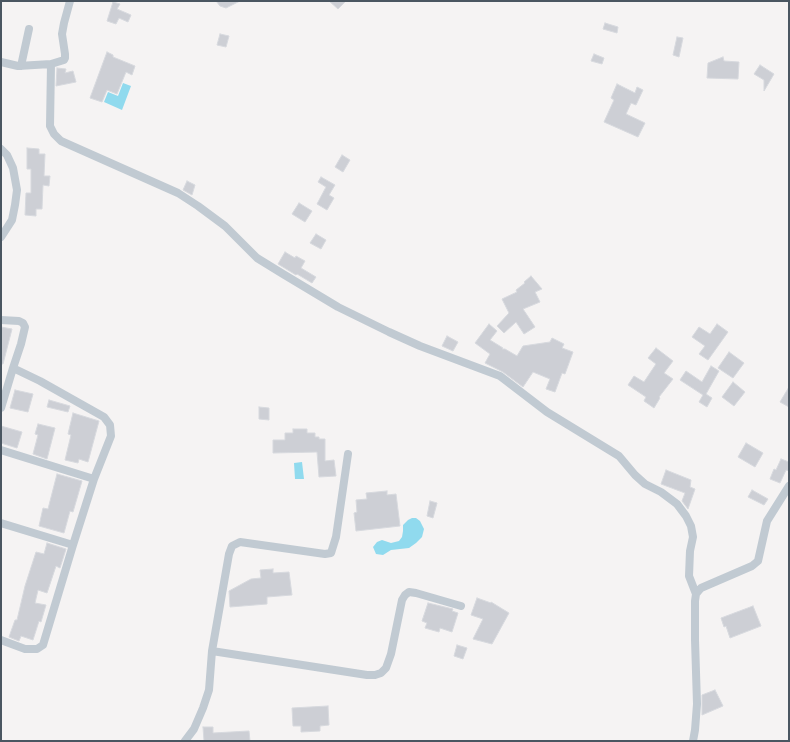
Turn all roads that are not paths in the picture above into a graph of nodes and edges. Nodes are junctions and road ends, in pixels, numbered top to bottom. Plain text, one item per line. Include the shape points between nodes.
1 (70, 1) edge
2 (29, 29) dead end
3 (1, 62) edge
4 (51, 64) junction
5 (21, 66) junction
6 (1, 149) edge
7 (1, 237) edge
8 (1, 320) edge
9 (13, 368) junction
10 (1, 408) edge
11 (1, 450) edge
12 (348, 454) dead end
13 (94, 479) junction
14 (789, 486) edge
15 (1, 523) edge
16 (73, 545) junction
17 (696, 594) junction
18 (461, 606) dead end
19 (1, 640) edge
20 (212, 651) junction
21 (185, 741) edge
22 (693, 741) edge

1 - 4 street via 62,34 65,58
2 - 5 street
3 - 5 street
4 - 5 street
4 - 17 street via 50,126 61,141 178,194 225,226 257,258 289,278 338,307 389,332 500,376 547,412 619,456 645,484 677,504 686,516 693,538 689,576
6 - 7 street via 13,168 17,190 12,220
8 - 9 street via 19,321 25,327
9 - 10 street
9 - 13 street via 104,417 110,425 111,436
11 - 13 street
12 - 20 street via 336,537 331,553 240,542 232,546
13 - 16 street
14 - 17 street via 767,521 758,560 752,566 701,588
15 - 16 street
16 - 19 street via 43,645 37,649 25,648
17 - 22 street via 697,704
18 - 20 street via 416,593 409,592 405,595 386,668 374,675
20 - 21 street via 209,690 194,729

